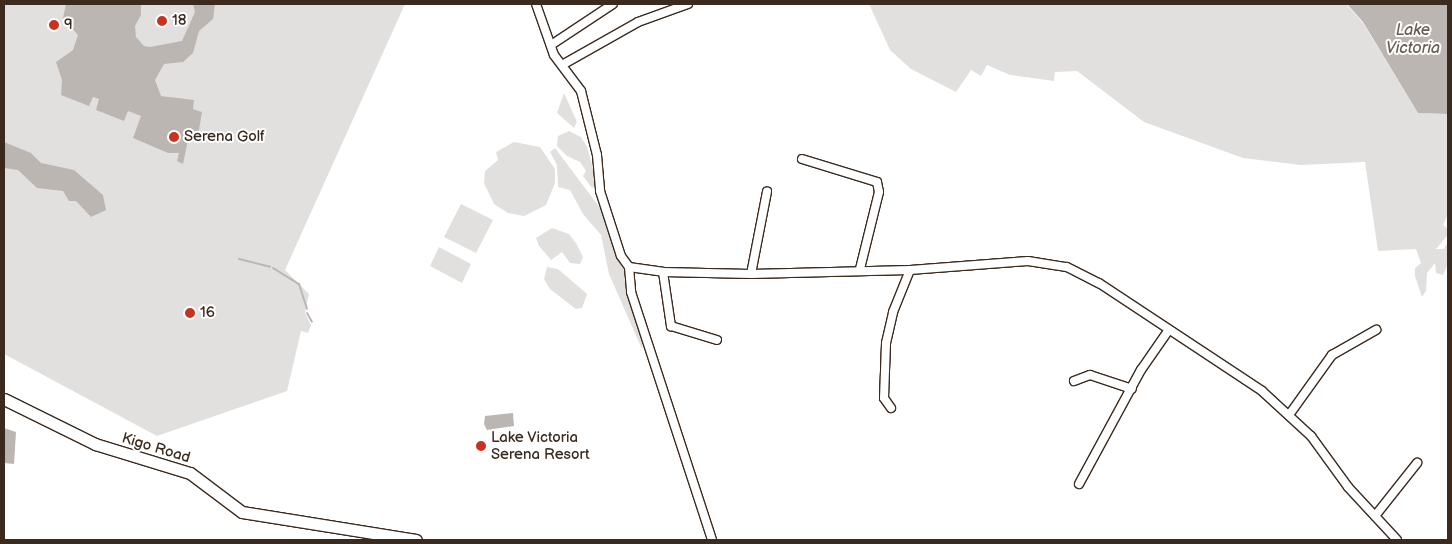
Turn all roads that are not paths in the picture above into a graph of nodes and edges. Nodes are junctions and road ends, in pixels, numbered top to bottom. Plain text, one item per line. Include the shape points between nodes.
1 (536, 4) edge
2 (613, 4) edge
3 (688, 4) edge
4 (551, 46) junction
5 (562, 64) junction
6 (802, 159) dead end
7 (767, 192) dead end
8 (629, 267) junction
9 (860, 269) junction
10 (910, 270) junction
11 (663, 272) junction
12 (751, 274) junction
13 (1376, 330) dead end
14 (1168, 332) junction
15 (717, 340) dead end
16 (1074, 381) dead end
17 (1132, 389) junction
18 (4, 399) edge
19 (891, 408) dead end
20 (1289, 414) junction
21 (1417, 463) dead end
22 (1079, 484) dead end
23 (1375, 516) junction
24 (416, 540) edge
25 (712, 540) edge
26 (1397, 540) edge

1 - 4 street
2 - 4 street
3 - 5 street via 638,22
4 - 5 street
5 - 8 street via 581,91 597,155 600,191 621,256
6 - 9 street via 877,182 880,192
7 - 12 street
8 - 11 street
8 - 25 street via 631,292
9 - 10 street
9 - 12 street
10 - 14 street via 1028,261 1058,265 1099,283
10 - 19 street via 893,312 886,344 884,398
11 - 12 street
11 - 15 street via 667,318 672,328
13 - 20 street via 1332,355
14 - 17 street
14 - 20 street via 1243,377
16 - 17 street via 1090,374
17 - 22 street
18 - 24 street, Kigo Road via 96,444 190,473 242,512
20 - 23 street
21 - 23 street
23 - 26 street

